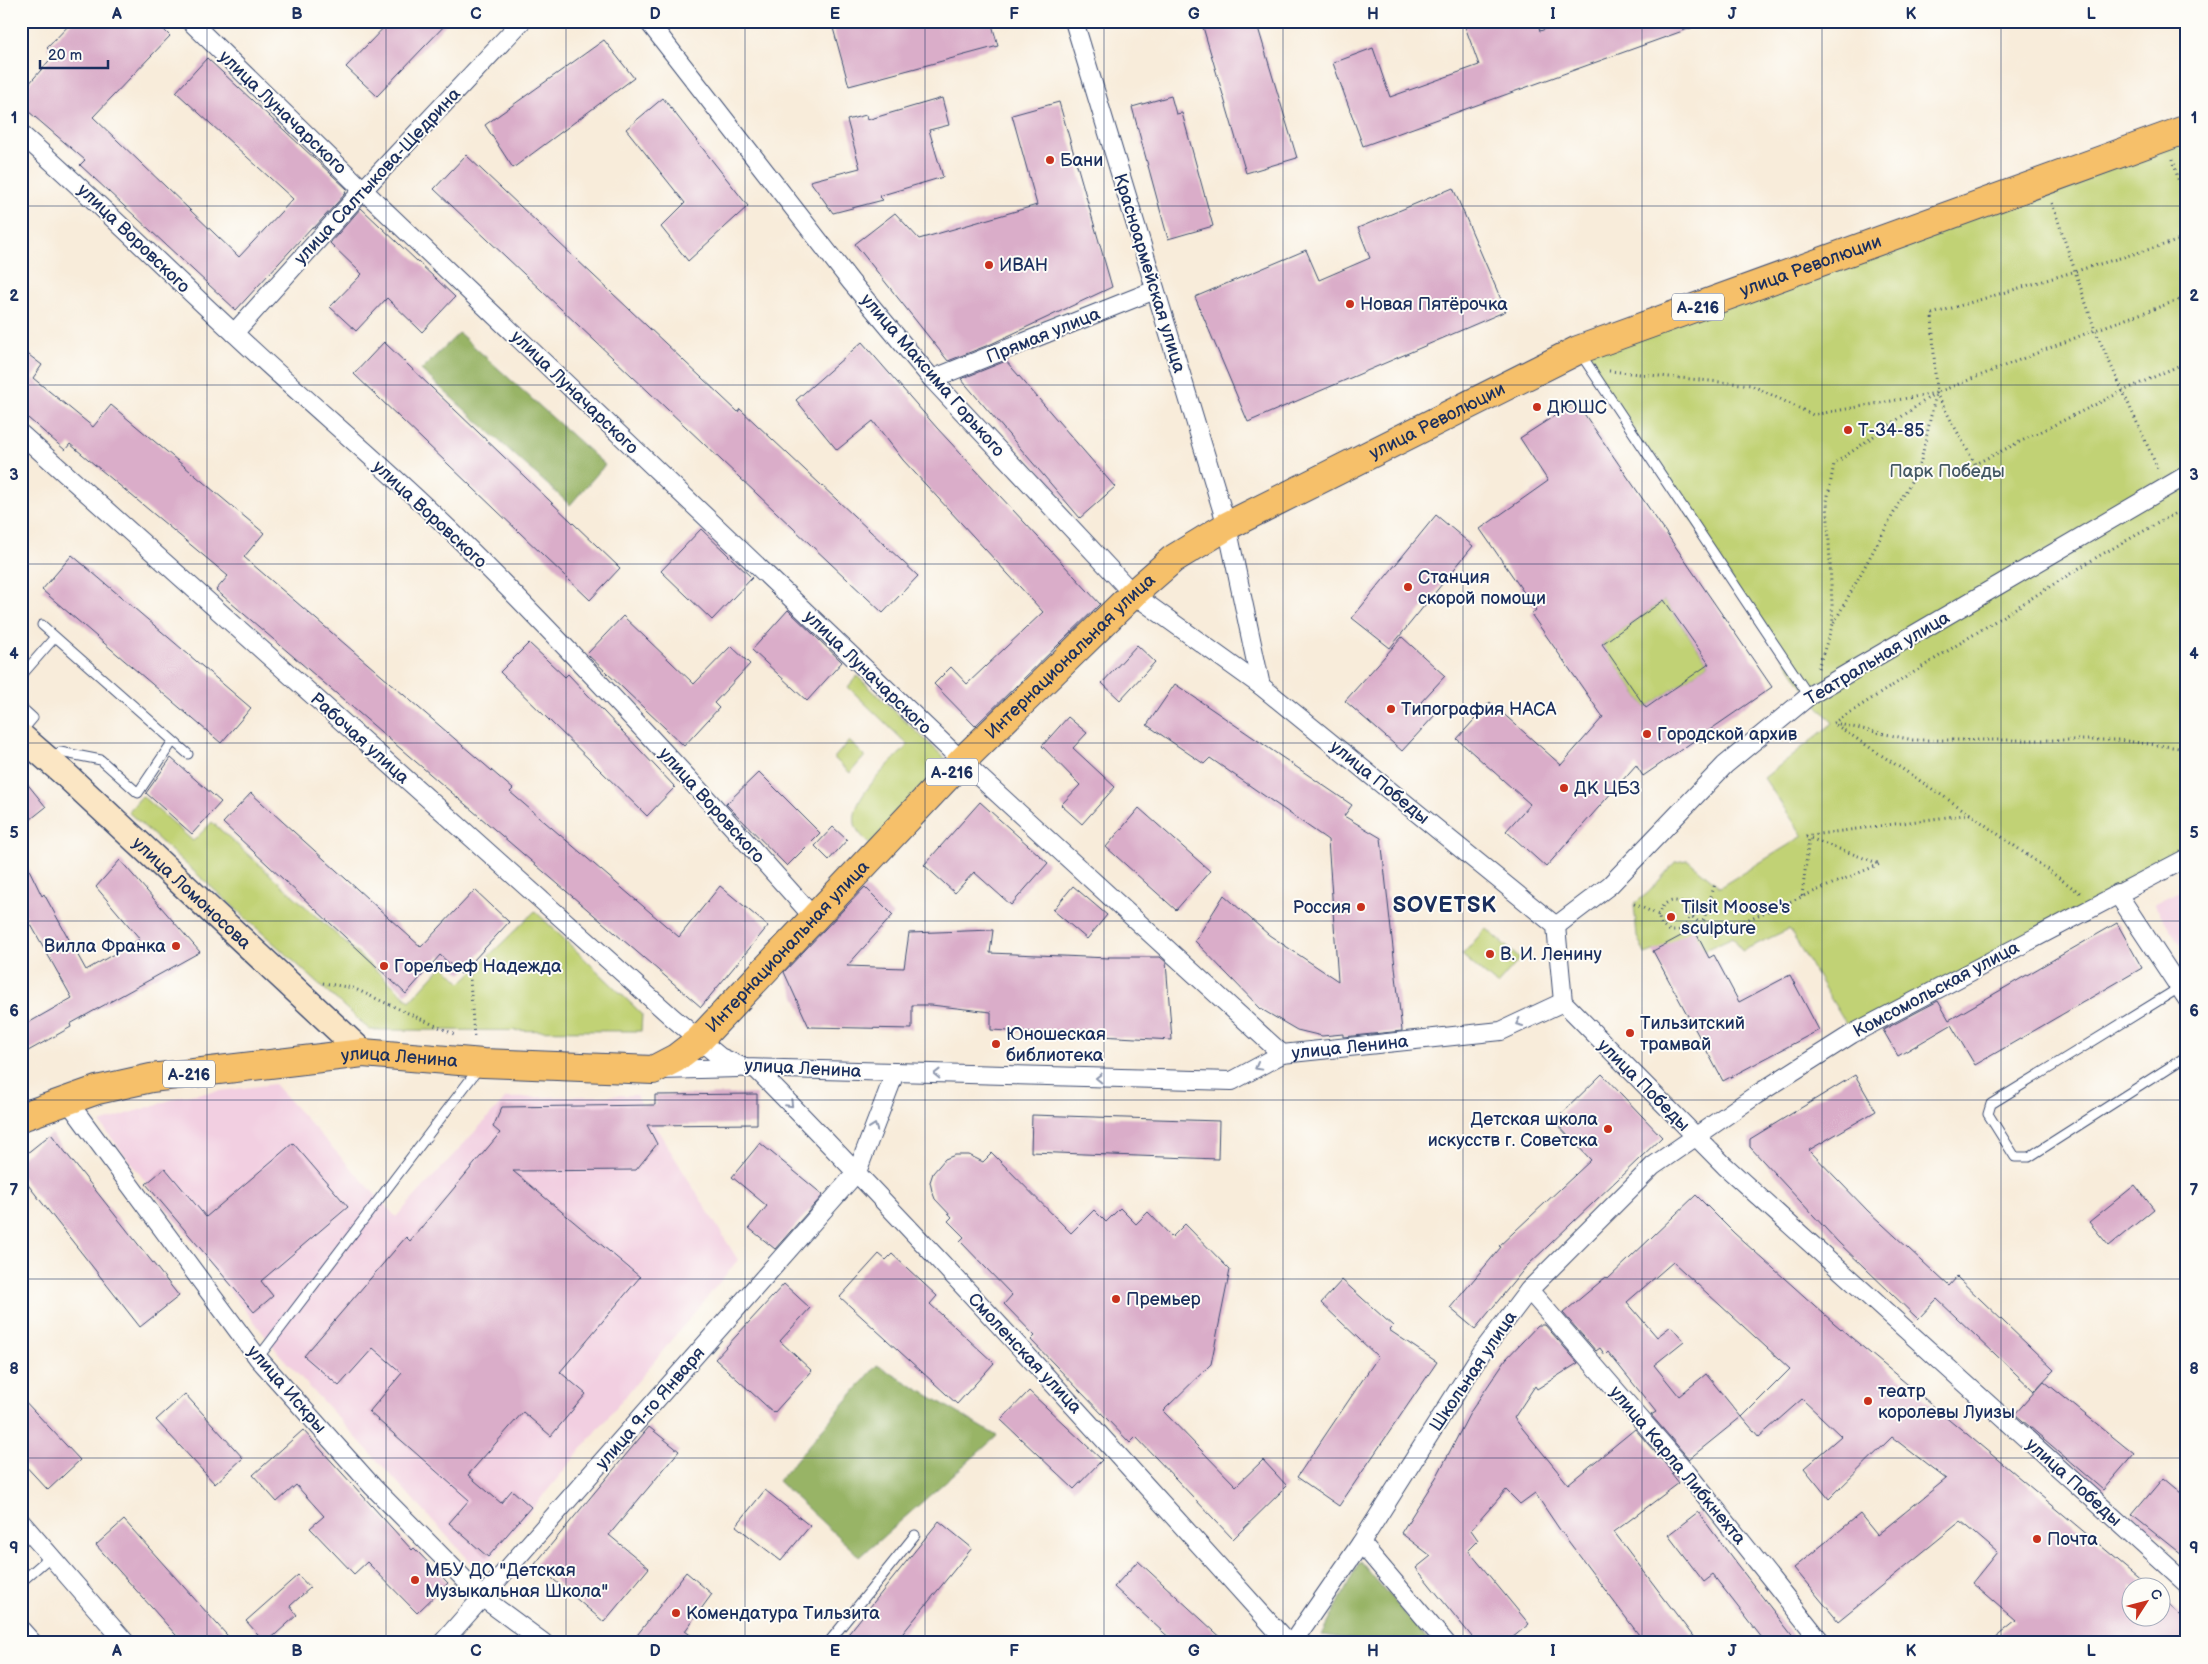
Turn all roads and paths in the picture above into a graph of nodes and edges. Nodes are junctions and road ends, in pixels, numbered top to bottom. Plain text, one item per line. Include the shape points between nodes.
1 (190, 21) edge
2 (522, 21) edge
3 (648, 21) edge
4 (1074, 21) edge
5 (2177, 133) edge
6 (21, 134) edge
7 (2045, 182) junction
8 (362, 190) junction
9 (2187, 214) edge
10 (2187, 238) edge
11 (2074, 270) junction
12 (1155, 290) junction
13 (2187, 297) edge
14 (2095, 330) junction
15 (234, 333) junction
16 (1584, 360) junction
17 (2187, 362) edge
18 (932, 379) junction
19 (2123, 391) junction
20 (1936, 393) junction
21 (21, 434) edge
22 (2187, 475) edge
23 (2165, 486) junction
24 (2187, 506) edge
25 (1227, 526) junction
26 (1134, 594) junction
27 (1833, 624) junction
28 (42, 625) dead end
29 (55, 637) junction
30 (21, 676) edge
31 (1261, 686) junction
32 (1809, 696) junction
33 (21, 707) edge
34 (1833, 723) junction
35 (21, 732) edge
36 (21, 736) edge
37 (174, 741) junction
38 (2187, 749) edge
39 (188, 754) dead end
40 (962, 761) junction
41 (52, 762) junction
42 (1970, 814) junction
43 (1809, 838) junction
44 (2187, 858) edge
45 (1715, 884) dead end
46 (2118, 893) junction
47 (1802, 896) junction
48 (1634, 904) dead end
49 (2096, 904) junction
50 (1689, 914) junction
51 (1659, 915) junction
52 (815, 918) junction
53 (1702, 925) junction
54 (1556, 926) junction
55 (469, 965) dead end
56 (318, 982) dead end
57 (2183, 994) edge
58 (1563, 1002) junction
59 (457, 1035) dead end
60 (698, 1041) junction
61 (363, 1053) junction
62 (479, 1053) junction
63 (1282, 1054) junction
64 (2187, 1056) edge
65 (750, 1069) junction
66 (654, 1070) junction
67 (894, 1073) junction
68 (67, 1100) junction
69 (21, 1117) edge
70 (1696, 1137) junction
71 (858, 1172) junction
72 (1529, 1290) junction
73 (258, 1358) junction
74 (21, 1522) edge
75 (915, 1535) dead end
76 (1360, 1543) junction
77 (51, 1556) junction
78 (21, 1582) edge
79 (2187, 1584) edge
80 (483, 1598) junction
81 (21, 1623) edge
82 (39, 1643) edge
83 (126, 1643) edge
84 (442, 1643) edge
85 (544, 1643) edge
86 (828, 1643) edge
87 (1288, 1643) edge
88 (1292, 1643) edge
89 (1446, 1643) edge
90 (1822, 1643) edge

1 - 8 street, улица Луначарского
2 - 8 street, улица Салтыкова-Щедрина
3 - 18 street, улица Максима Горького via 851,282
4 - 12 street, Красноармейская улица
5 - 7 main road, улица Революции / А-216
5 - 9 path
6 - 15 street, улица Воровского
7 - 11 path
7 - 16 main road, улица Революции / А-216
8 - 15 street, улица Салтыкова-Щедрина
8 - 40 street, улица Луначарского
10 - 11 path
11 - 14 path
11 - 20 path via 1932,314
12 - 18 street, Прямая улица
12 - 25 street, Красноармейская улица
13 - 14 path
14 - 19 path
14 - 20 path
15 - 52 street, улица Воровского via 448,529 564,646
16 - 20 path via 1751,385 1813,415
16 - 25 main road, улица Революции / А-216
16 - 32 lane
17 - 19 path
18 - 26 street, улица Максима Горького
19 - 20 path via 1975,464
19 - 23 path
20 - 27 path via 1920,465
20 - 27 path via 1834,464 1827,501
21 - 60 street, Рабочая улица
22 - 23 street, Театральная улица
23 - 32 street, Театральная улица
24 - 34 path via 2097,557
25 - 26 main road, Интернациональная улица / А-216 via 1173,558
25 - 31 street
26 - 31 street, улица Максима Горького
26 - 40 main road, Интернациональная улица / А-216
27 - 32 path
28 - 29 lane
29 - 30 lane
29 - 37 lane
31 - 54 street, улица Победы
32 - 54 street, Театральная улица via 1725,764 1610,885
33 - 35 lane via 33,718
34 - 38 path via 1913,740 2119,740
34 - 42 path
36 - 41 street, улица Ломоносова
37 - 39 lane
37 - 41 lane via 138,793 101,760 60,752
40 - 52 main road, Интернациональная улица / А-216
40 - 63 street, улица Луначарского
41 - 61 street, улица Ломоносова
42 - 43 path via 1804,836
42 - 49 path
43 - 47 path
43 - 47 path via 1880,864
44 - 46 street, Комсомольская улица
45 - 53 path
46 - 49 street, Комсомольская улица
46 - 57 street
47 - 53 path via 1712,934
48 - 51 path
49 - 70 street, Комсомольская улица via 1852,1034
50 - 51 path via 1685,905 1671,901 1663,906
50 - 51 path via 1684,928 1674,931 1665,928
50 - 53 path
52 - 60 main road, Интернациональная улица / А-216
54 - 58 street
55 - 62 path
56 - 59 path via 353,988
57 - 64 lane via 1991,1104 1988,1114 2015,1158 2029,1157
58 -> 63 street, улица Ленина via 1501,1031
58 - 70 street, улица Победы
60 - 65 street, улица Ленина via 720,1057
60 - 66 main road, А-216
61 - 62 main road, улица Ленина / А-216
61 - 68 main road, улица Ленина / А-216 via 151,1078
62 - 66 main road, улица Ленина / А-216
62 - 73 lane
63 -> 67 street, улица Ленина via 1232,1081
65 - 66 street
65 - 67 street, улица Ленина
65 -> 71 street, Смоленская улица
71 -> 67 street
68 - 69 main road, улица Ленина / А-216
68 - 73 street, улица Искры
70 - 72 street, Школьная улица via 1653,1166
70 - 79 street, улица Победы
71 - 80 street, улица 9-го Января
71 - 87 street, Смоленская улица
72 - 76 street, Школьная улица via 1482,1352
72 - 90 street, улица Карла Либкнехта via 1688,1474
73 - 80 street, улица Искры via 372,1487
74 - 77 street
75 - 86 lane
76 - 88 street, Школьная улица
76 - 89 street
77 - 78 lane
77 - 83 street
80 - 84 street, улица 9-го Января
80 - 85 street, улица Искры
81 - 82 lane

